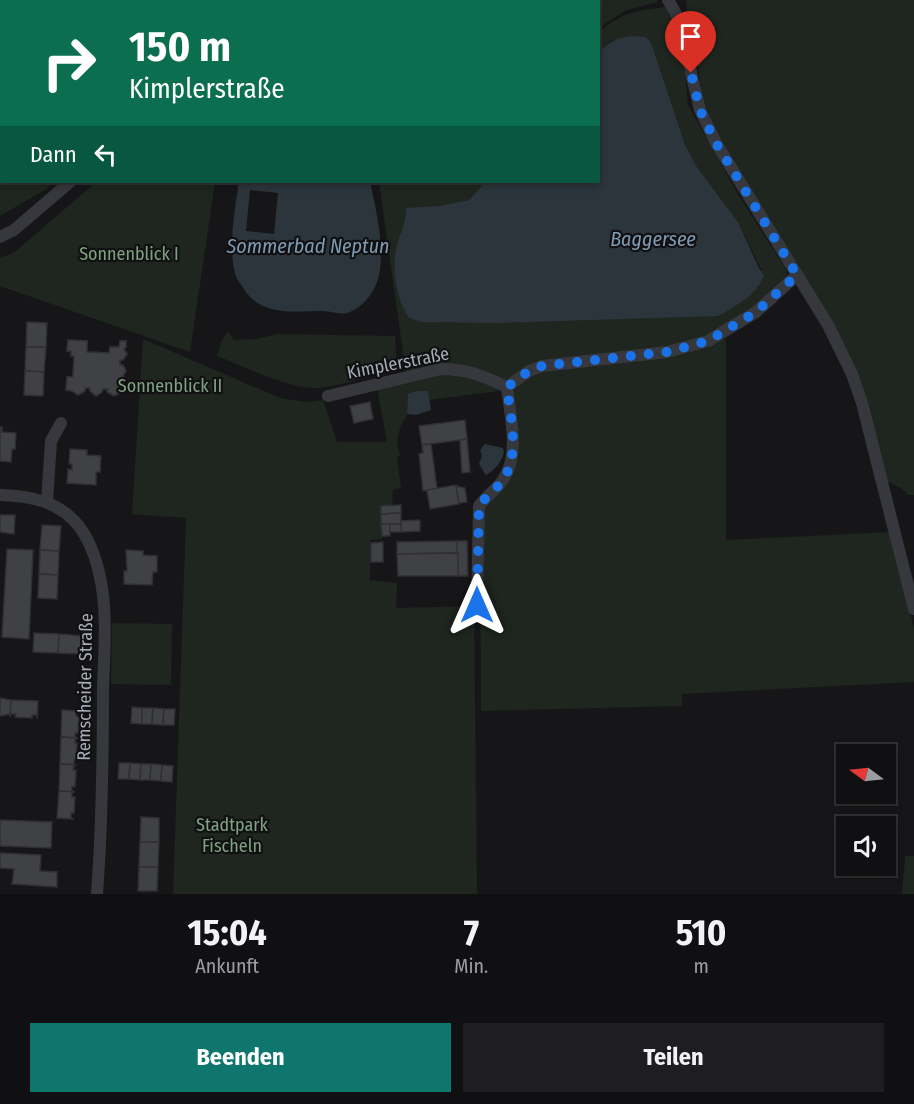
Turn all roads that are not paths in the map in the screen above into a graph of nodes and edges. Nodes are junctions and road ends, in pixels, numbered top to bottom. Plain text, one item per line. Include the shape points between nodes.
1 (668, 0) edge
2 (69, 183) edge
3 (0, 237) edge
4 (797, 275) junction
5 (507, 387) junction
6 (328, 396) dead end
7 (61, 423) dead end
8 (0, 495) edge
9 (47, 502) junction
10 (477, 605) dead end
11 (914, 609) edge
12 (97, 894) edge

1 - 4 street via 687,41 700,110
2 - 3 street via 14,230
4 - 5 street via 756,312 708,341 667,352 542,366
4 - 11 street via 840,347 862,403
5 - 6 street, Kimplerstraße via 460,369 441,369
5 - 10 street via 512,457 501,483 479,506
7 - 9 street via 51,441
8 - 9 street, Remscheider Straße
9 - 12 street, Remscheider Straße via 67,514 82,531 102,588

